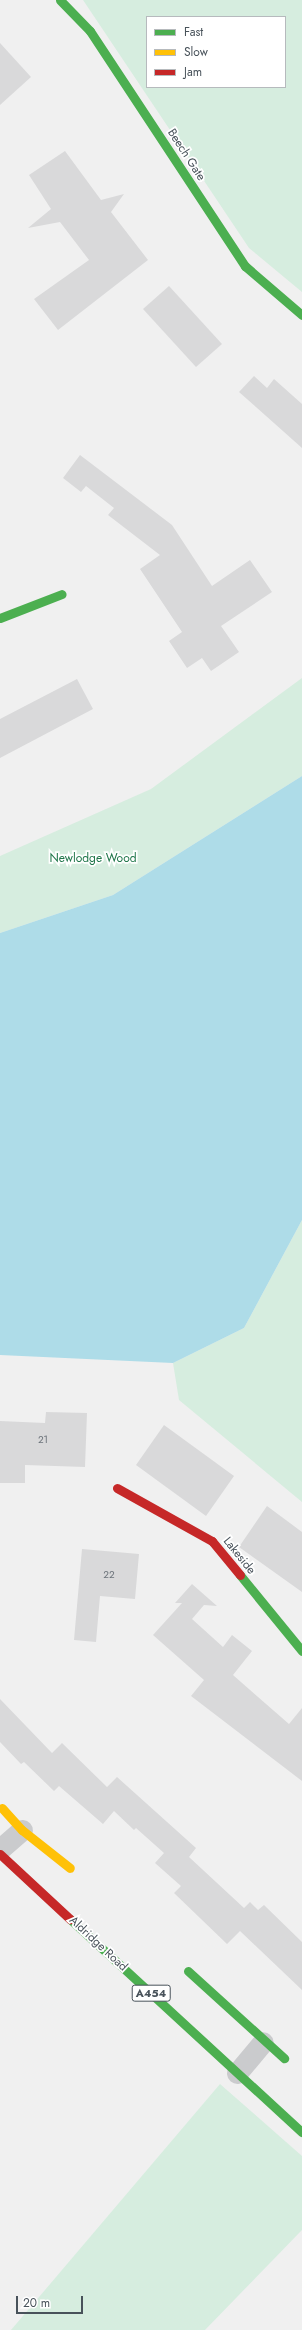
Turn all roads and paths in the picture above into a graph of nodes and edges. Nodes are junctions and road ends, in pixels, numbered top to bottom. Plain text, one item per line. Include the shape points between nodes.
1 (60, 0) edge
2 (302, 315) edge
3 (62, 594) dead end
4 (0, 618) edge
5 (117, 1488) dead end
6 (302, 1651) edge
7 (2, 1808) dead end
8 (22, 1830) junction
9 (0, 1849) edge
10 (0, 1854) edge
11 (70, 1868) dead end
12 (188, 1971) dead end
13 (264, 2042) junction
14 (284, 2058) dead end
15 (237, 2073) junction
16 (302, 2132) edge

1 - 2 street, Beech Gate via 90,31 245,266
3 - 4 street
5 - 6 street, Lakeside via 212,1541
7 - 8 street
8 - 9 street
8 - 11 street
10 - 15 street, Aldridge Road / A454
12 - 13 street
13 - 14 street
13 - 15 street
15 - 16 street, Aldridge Road / A454

